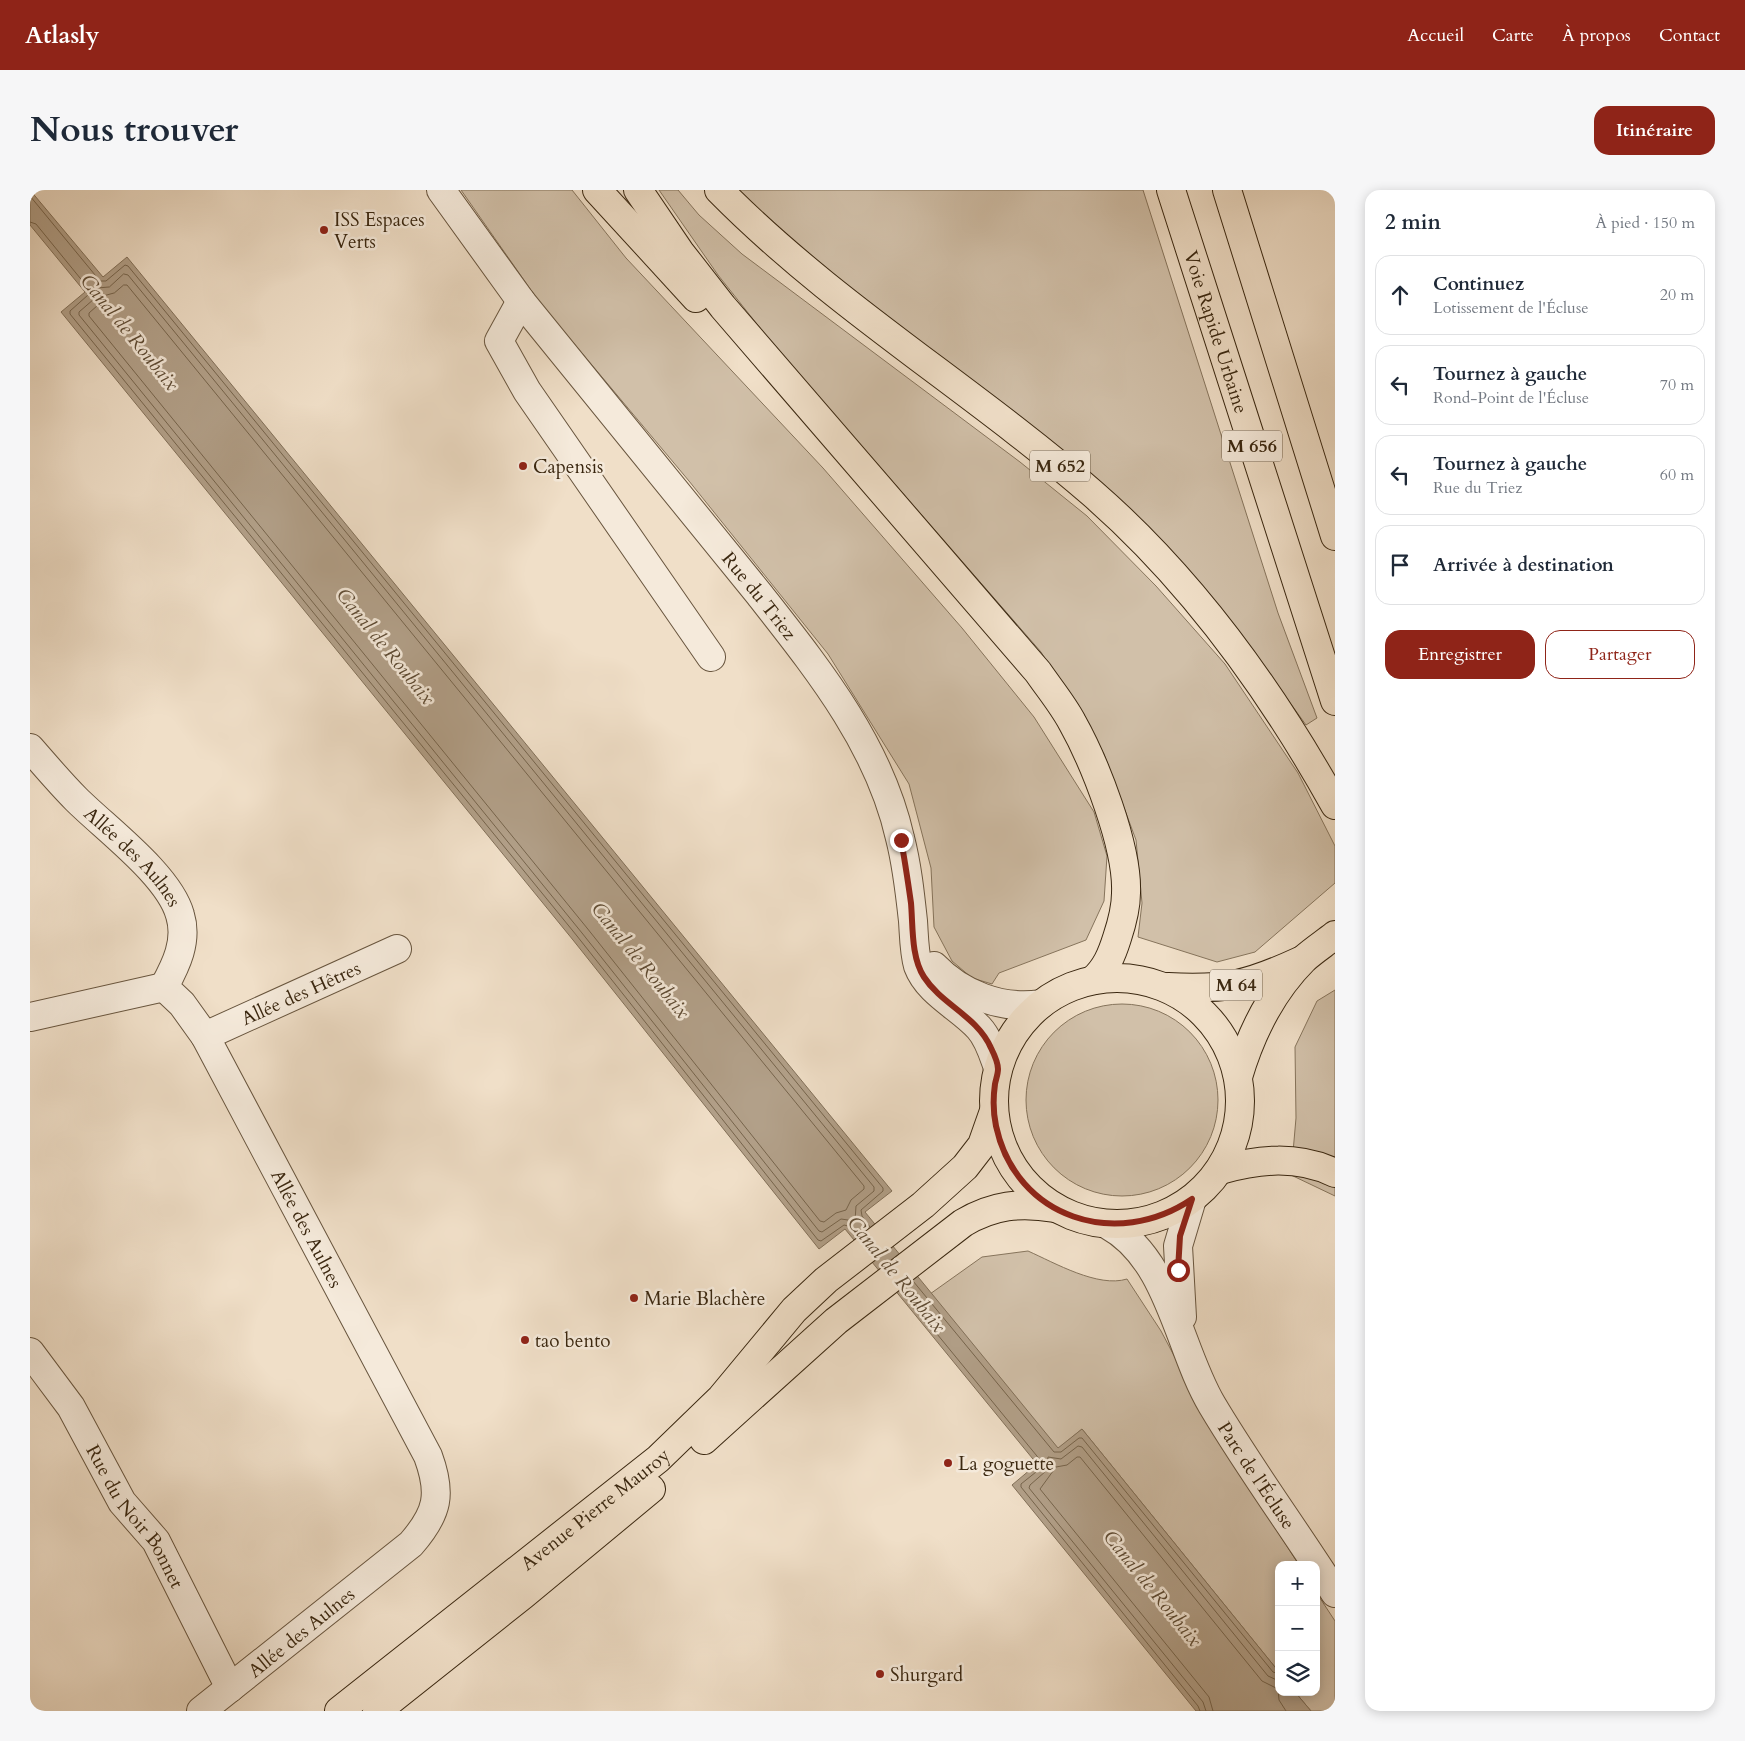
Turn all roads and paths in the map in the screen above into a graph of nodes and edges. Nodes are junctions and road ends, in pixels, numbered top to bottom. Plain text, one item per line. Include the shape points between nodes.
1 (441, 190) edge
2 (597, 190) edge
3 (638, 190) edge
4 (718, 190) edge
5 (1171, 190) edge
6 (1226, 190) edge
7 (521, 301) junction
8 (883, 494) junction
9 (1335, 536) edge
10 (712, 657) dead end
11 (1335, 701) edge
12 (30, 748) edge
13 (1335, 805) edge
14 (914, 933) junction
15 (1335, 935) edge
16 (397, 949) dead end
17 (1304, 960) junction
18 (1093, 980) junction
19 (1163, 987) junction
20 (164, 988) junction
21 (1041, 1004) junction
22 (30, 1017) edge
23 (205, 1036) junction
24 (998, 1068) junction
25 (1238, 1077) junction
26 (994, 1111) junction
27 (1220, 1170) junction
28 (1335, 1173) edge
29 (1192, 1199) junction
30 (1055, 1208) junction
31 (1108, 1224) junction
32 (30, 1352) edge
33 (1187, 1353) junction
34 (1335, 1593) edge
35 (230, 1688) junction
36 (201, 1711) edge
37 (339, 1711) edge
38 (377, 1711) edge

1 - 7 street, Rue du Triez
2 - 8 main road via 680,282
3 - 8 main road via 723,307
4 - 13 main road, M 652 via 800,265 1024,436 1141,539 1168,566 1257,678
5 - 11 main road, Voie Rapide Urbaine / M 656
6 - 9 main road, M 656
7 - 10 street via 499,341 528,391
7 - 14 street, Rue du Triez via 714,534 797,642 848,716 872,756 895,816 906,866
8 - 18 main road via 1038,672 1071,720 1090,759 1119,845 1126,892 1124,914 1110,957 1100,975
12 - 20 street, Allée des Aulnes via 74,798 172,894 181,916 182,943 175,968
14 - 21 street, Rue du Triez via 930,963 943,976 974,994 1006,1005
14 - 24 street, Rue du Triez via 922,975 980,1029
15 - 17 main road, M 64
16 - 23 street, Allée des Hêtres
17 - 19 main road, M 64 via 1230,987
17 - 25 main road, M 64 via 1260,1019 1247,1046
18 - 19 main road via 1121,978
18 - 21 main road via 1066,989
19 - 25 main road via 1193,1004 1212,1022 1226,1044
20 - 22 street
20 - 23 street, Allée des Aulnes via 187,1009
21 - 24 main road via 1010,1040
23 - 35 street, Allée des Aulnes via 428,1456 437,1488 431,1517 411,1544
24 - 26 main road
25 - 27 main road via 1239,1115 1229,1153
26 - 30 main road via 1000,1140 1013,1167 1031,1190
26 - 37 main road, Avenue Pierre Mauroy via 986,1135 969,1163 923,1205 826,1280 794,1310 721,1398 658,1459
27 - 28 main road via 1273,1160 1310,1164
27 - 29 main road
29 - 31 main road via 1161,1217 1126,1225
29 - 33 street via 1178,1246
30 - 31 main road via 1089,1222
30 - 38 main road, Avenue Pierre Mauroy via 1026,1204 997,1207 942,1237 785,1365 622,1514
31 - 33 street via 1130,1239 1149,1264 1176,1320
32 - 35 street, Rue du Noir Bonnet via 70,1407 122,1502 156,1541
33 - 34 street, Parc de l'Écluse via 1213,1407
35 - 36 street, Allée des Aulnes

